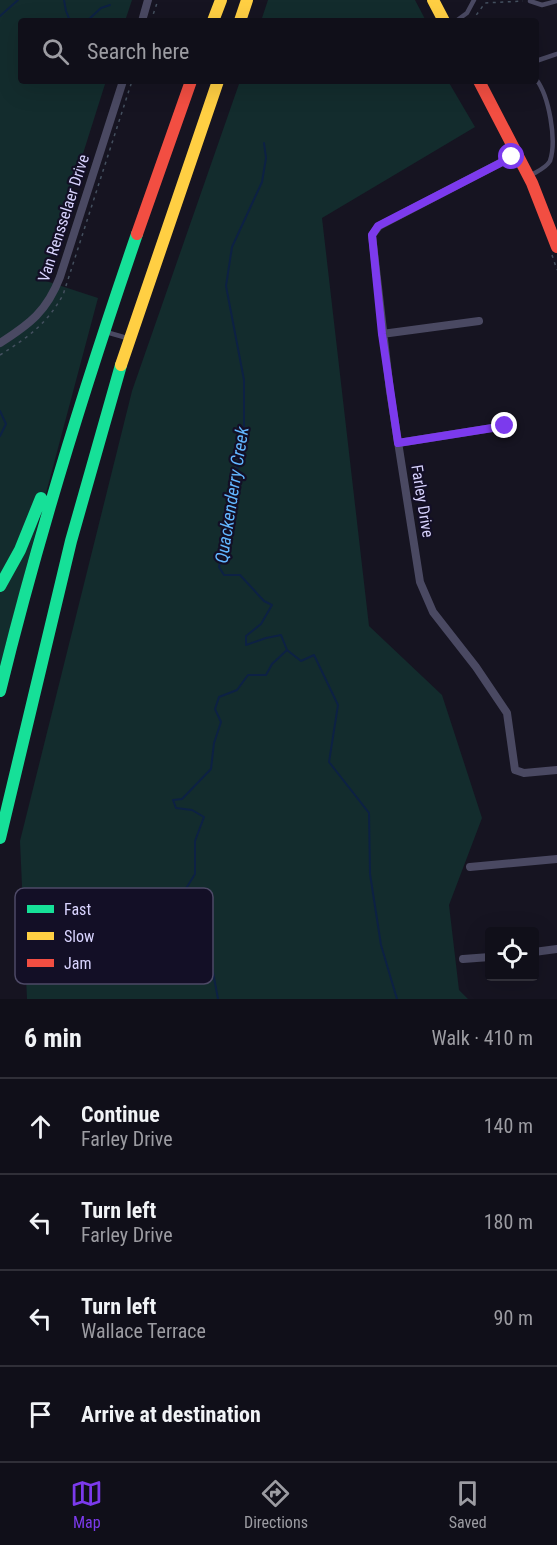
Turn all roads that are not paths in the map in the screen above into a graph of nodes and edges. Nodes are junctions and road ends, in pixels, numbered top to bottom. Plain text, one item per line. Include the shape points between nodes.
1 (148, 0) edge
2 (221, 0) edge
3 (248, 0) edge
4 (433, 0) edge
5 (474, 0) edge
6 (530, 1) edge
7 (557, 1) edge
8 (143, 18) edge
9 (214, 18) edge
10 (241, 18) edge
11 (442, 18) edge
12 (460, 18) edge
13 (557, 54) edge
14 (539, 60) edge
15 (122, 84) edge
16 (191, 84) edge
17 (217, 84) edge
18 (481, 84) edge
19 (539, 84) edge
20 (519, 153) junction
21 (530, 176) junction
22 (557, 247) edge
23 (479, 321) dead end
24 (104, 331) junction
25 (382, 334) junction
26 (130, 339) junction
27 (0, 343) edge
28 (80, 403) junction
29 (505, 426) dead end
30 (398, 443) junction
31 (0, 586) edge
32 (0, 691) edge
33 (557, 770) edge
34 (0, 838) edge
35 (557, 860) edge
36 (470, 867) dead end
37 (557, 949) edge
38 (539, 951) edge
39 (485, 957) edge
40 (463, 959) dead end

1 - 8 street
2 - 9 main road
3 - 10 main road
4 - 11 main road
5 - 12 lane
6 - 7 lane via 542,5
13 - 14 lane
15 - 27 street, Van Rensselaer Drive via 52,297 36,318
16 - 24 main road
17 - 26 main road
18 - 20 main road
19 - 21 lane via 548,99 555,146 551,160
20 - 21 main road
20 - 25 street, Farley Drive via 374,230
21 - 22 main road
23 - 25 street
24 - 26 lane
24 - 28 main road
25 - 30 street, Farley Drive
26 - 34 main road via 67,558
28 - 31 main road via 28,532
28 - 32 main road
29 - 30 street
30 - 33 street, Farley Drive via 420,582 426,598 507,713 515,770
35 - 36 street
37 - 38 street
39 - 40 street

